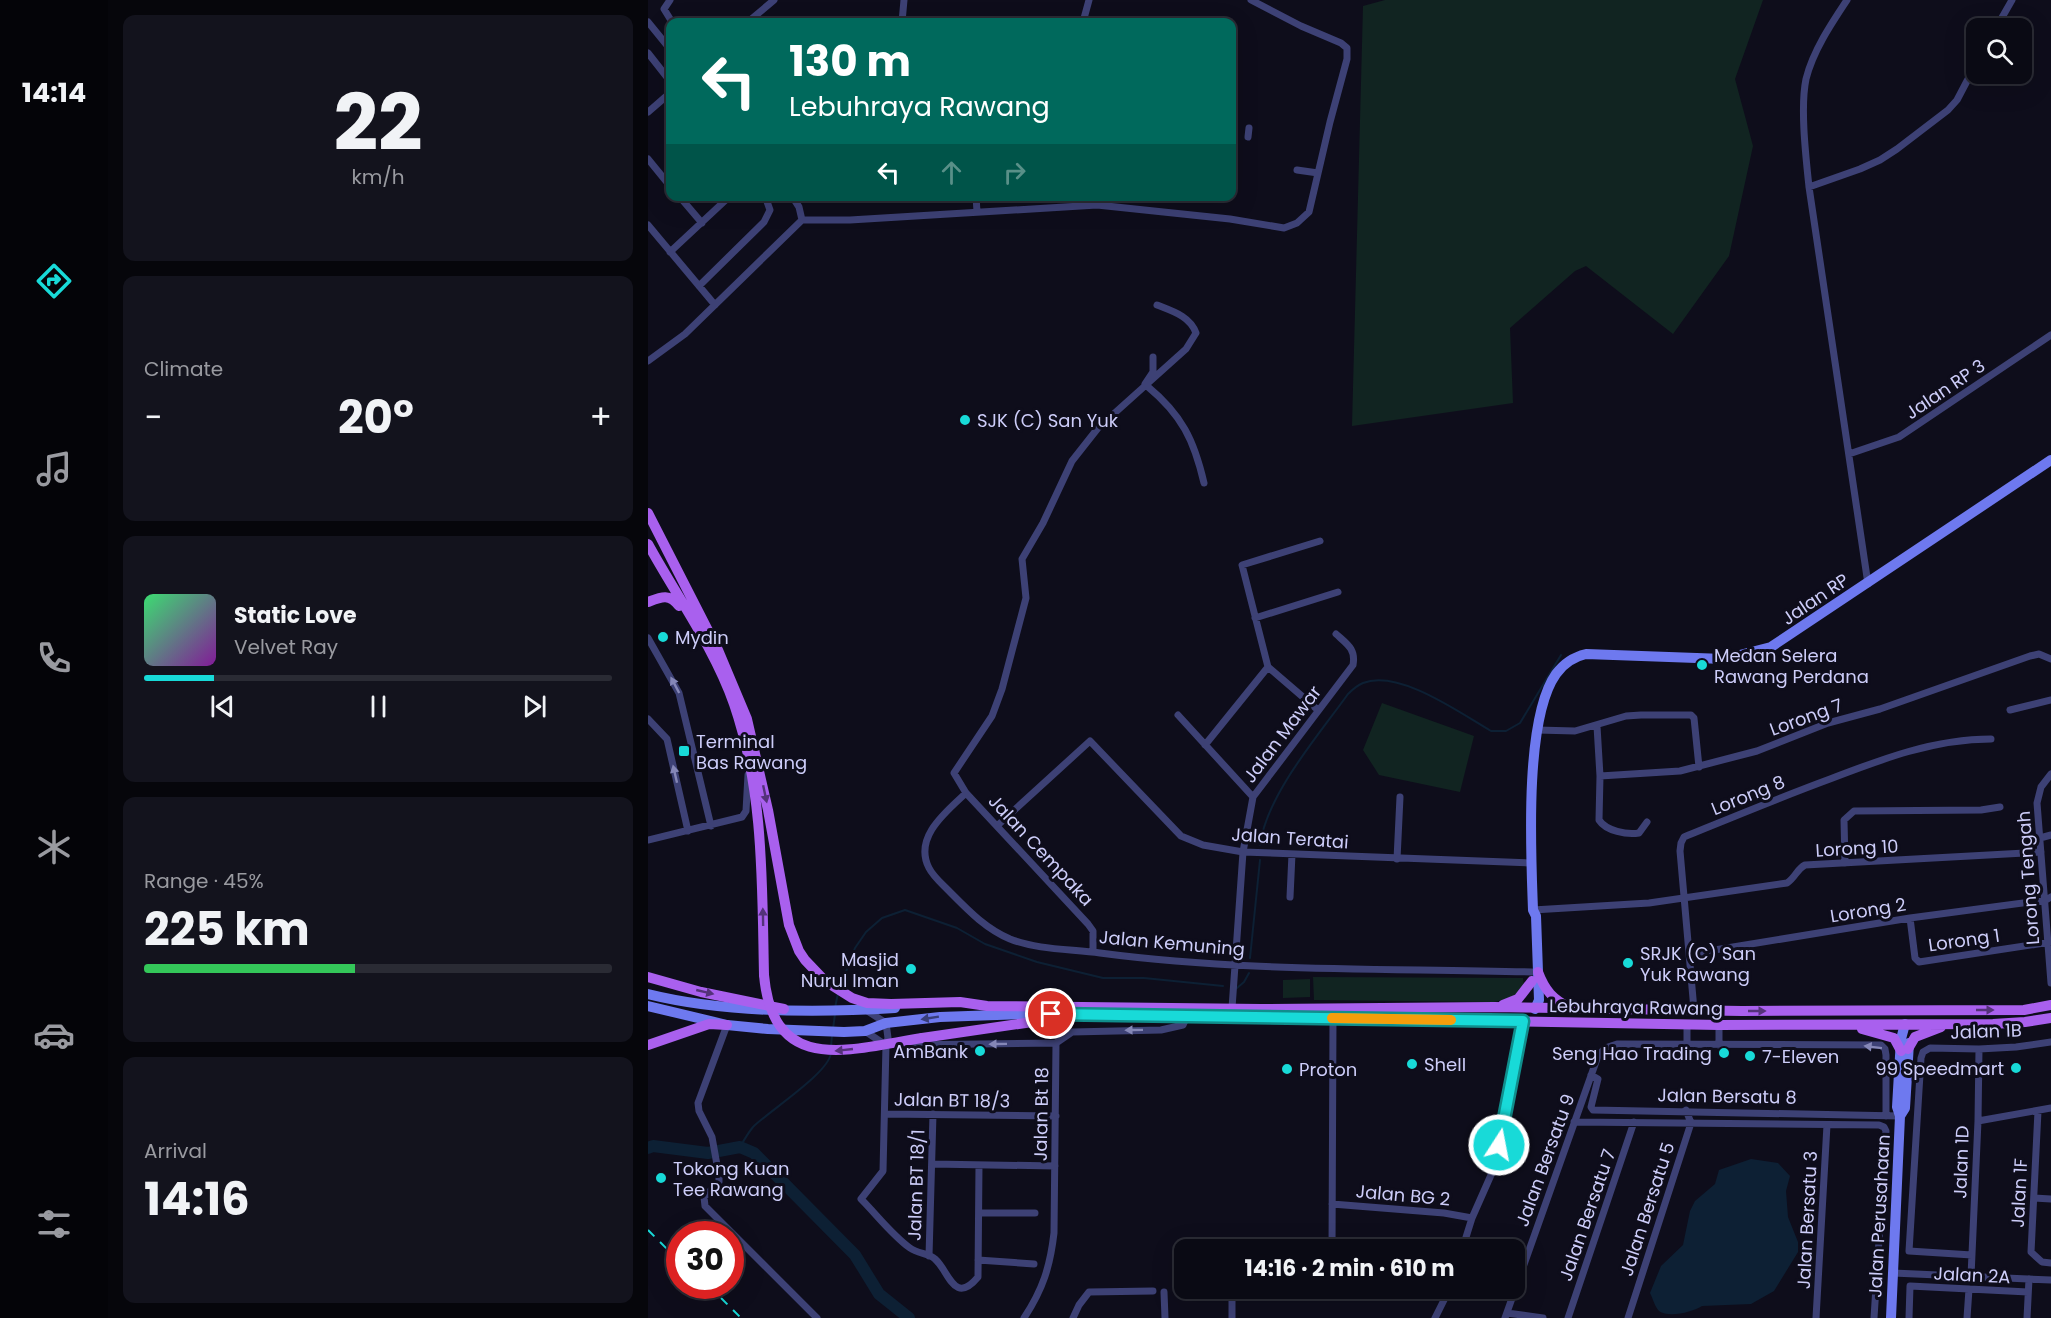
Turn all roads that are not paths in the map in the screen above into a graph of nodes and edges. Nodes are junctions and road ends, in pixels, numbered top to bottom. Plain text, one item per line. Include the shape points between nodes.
1 (670, 0) edge
2 (774, 0) edge
3 (904, 0) edge
4 (1089, 0) edge
5 (1251, 0) edge
6 (1847, 0) edge
7 (2012, 0) edge
8 (670, 18) edge
9 (753, 18) edge
10 (902, 18) edge
11 (1084, 18) edge
12 (2002, 18) edge
13 (648, 22) edge
14 (666, 44) edge
15 (648, 54) edge
16 (666, 76) edge
17 (1966, 83) edge
18 (666, 96) edge
19 (648, 112) edge
20 (1249, 128) dead end
21 (1248, 137) dead end
22 (648, 159) edge
23 (1297, 170) dead end
24 (1318, 173) junction
25 (666, 181) edge
26 (1809, 187) junction
27 (683, 201) edge
28 (725, 201) edge
29 (767, 201) edge
30 (795, 201) edge
31 (976, 201) edge
32 (977, 212) junction
33 (802, 220) junction
34 (702, 223) junction
35 (648, 225) edge
36 (670, 252) junction
37 (699, 286) junction
38 (715, 305) junction
39 (1157, 305) dead end
40 (2051, 335) edge
41 (1153, 357) dead end
42 (648, 361) edge
43 (1145, 388) junction
44 (1849, 454) junction
45 (2051, 460) edge
46 (1204, 483) dead end
47 (648, 513) edge
48 (1320, 541) dead end
49 (648, 544) edge
50 (672, 563) junction
51 (1868, 584) junction
52 (672, 586) junction
53 (1338, 592) dead end
54 (648, 602) edge
55 (1255, 618) junction
56 (1336, 634) dead end
57 (648, 638) edge
58 (2051, 649) edge
59 (2049, 658) edge
60 (1268, 666) junction
61 (719, 669) junction
62 (2051, 700) edge
63 (1318, 710) junction
64 (2010, 710) dead end
65 (1178, 715) dead end
66 (648, 719) edge
67 (1597, 726) junction
68 (1538, 730) junction
69 (1991, 739) dead end
70 (1205, 745) junction
71 (748, 758) junction
72 (1699, 767) junction
73 (2051, 774) edge
74 (1600, 776) junction
75 (2048, 781) edge
76 (966, 793) junction
77 (1253, 797) junction
78 (1400, 797) dead end
79 (2000, 807) dead end
80 (1647, 822) dead end
81 (711, 825) junction
82 (998, 825) junction
83 (688, 831) junction
84 (2051, 835) edge
85 (2040, 838) junction
86 (648, 840) edge
87 (1243, 852) junction
88 (2040, 852) junction
89 (1292, 855) junction
90 (1397, 859) junction
91 (1531, 863) junction
92 (1845, 863) junction
93 (1290, 897) dead end
94 (1684, 898) junction
95 (2048, 899) edge
96 (1533, 910) junction
97 (1910, 918) junction
98 (2049, 943) edge
99 (1093, 952) junction
100 (1689, 954) junction
101 (1234, 965) junction
102 (1534, 975) junction
103 (648, 977) edge
104 (2051, 983) edge
105 (648, 994) edge
106 (2051, 1005) edge
107 (648, 1006) edge
108 (870, 1007) junction
109 (1494, 1007) junction
110 (1232, 1008) junction
111 (784, 1009) junction
112 (1535, 1009) junction
113 (1572, 1009) junction
114 (1694, 1010) junction
115 (1883, 1010) junction
116 (1926, 1010) junction
117 (1051, 1014) junction
118 (1187, 1016) junction
119 (1334, 1018) junction
120 (2051, 1018) edge
121 (1511, 1021) junction
122 (1523, 1021) junction
123 (1547, 1022) junction
124 (886, 1023) junction
125 (727, 1024) junction
126 (1688, 1024) junction
127 (1905, 1024) junction
128 (1950, 1024) junction
129 (1719, 1025) junction
130 (1842, 1025) junction
131 (865, 1031) junction
132 (2051, 1042) edge
133 (1056, 1043) junction
134 (648, 1045) edge
135 (1687, 1045) junction
136 (1719, 1045) junction
137 (886, 1046) junction
138 (1979, 1049) junction
139 (1904, 1050) junction
140 (1591, 1075) junction
141 (2051, 1108) edge
142 (1686, 1110) junction
143 (2038, 1111) junction
144 (885, 1114) junction
145 (933, 1114) junction
146 (1056, 1116) junction
147 (1886, 1116) junction
148 (1900, 1116) junction
149 (1978, 1121) junction
150 (1574, 1122) junction
151 (1634, 1122) junction
152 (1690, 1123) junction
153 (1827, 1125) junction
154 (932, 1164) junction
155 (979, 1165) junction
156 (1055, 1166) junction
157 (2034, 1198) junction
158 (2051, 1199) edge
159 (1332, 1204) junction
160 (979, 1213) junction
161 (1035, 1213) dead end
162 (1472, 1218) junction
163 (1332, 1239) edge
164 (1465, 1239) edge
165 (1972, 1255) junction
166 (929, 1256) junction
167 (978, 1260) junction
168 (2051, 1263) edge
169 (1034, 1264) dead end
170 (1893, 1273) junction
171 (1971, 1276) junction
172 (2029, 1279) junction
173 (2051, 1280) edge
174 (1969, 1289) junction
175 (1154, 1291) dead end
176 (1164, 1292) dead end
177 (2028, 1292) junction
178 (1232, 1299) edge
179 (1444, 1299) edge
180 (1506, 1316) edge
181 (817, 1318) edge
182 (1024, 1318) edge
183 (1073, 1318) edge
184 (1165, 1318) edge
185 (1232, 1318) edge
186 (1435, 1318) edge
187 (1543, 1318) edge
188 (1568, 1318) edge
189 (1628, 1318) edge
190 (1816, 1318) edge
191 (1874, 1318) edge
192 (1891, 1318) edge
193 (1908, 1318) edge
194 (1967, 1318) edge
195 (2027, 1318) edge

1 - 8 street via 664,9
2 - 9 street
3 - 10 street
4 - 11 street
5 - 24 street via 1347,48
6 - 26 street via 1817,50 1806,79
7 - 12 street
13 - 14 street
15 - 16 street
17 - 26 street via 1948,110 1897,149 1860,169
18 - 19 street
20 - 21 street
22 - 25 street
23 - 24 street
24 - 32 street via 1310,212 1298,224 1284,228 1097,205
26 - 44 street
27 - 34 street
28 - 34 street
29 - 37 street via 770,210 764,222
30 - 33 street
31 - 32 street
32 - 33 street
33 - 38 street
34 - 36 street
35 - 36 street
36 - 37 street
37 - 38 street
38 - 42 street via 685,334
39 - 43 street via 1180,315 1193,325 1196,333 1186,349
40 - 44 street, Jalan RP 3 via 1899,437
41 - 43 street via 1153,372
43 - 46 street via 1172,410 1188,432
43 - 76 street, Jalan Cempaka via 1084,444 1022,559 1026,598 1002,689 992,716 954,773
44 - 51 street
45 - 51 street, Jalan RP
47 - 50 main road, Lebuhraya Rawang
48 - 55 street via 1242,565
49 - 52 main road
50 - 52 main road
50 -> 108 main road, Lebuhraya Rawang via 738,693 754,745 789,925 799,951 825,981
51 - 68 street, Jalan RP via 1784,640 1739,657 1575,657 1565,663 1550,685
52 - 54 main road
52 - 61 main road
53 - 55 street
54 - 61 main road via 663,596 674,600
55 - 60 street
56 - 63 street, Jalan Mawar via 1352,649 1353,665
81 -> 57 street via 679,693
58 - 59 street
59 - 72 street, Lorong 7 via 2030,656 1880,709 1828,723 1757,751
60 - 63 street
60 - 70 street
61 - 71 main road via 734,705
62 - 64 street
63 - 77 street, Jalan Mawar
65 - 70 street
83 -> 66 street via 667,739
67 - 68 street via 1575,731
67 - 72 street via 1626,716 1691,715
67 - 74 street
68 - 91 street
69 - 94 street, Lorong 8 via 1925,747 1883,759 1684,837 1680,851
70 - 77 street
71 - 81 street via 746,811 737,819
117 -> 71 main road, bridge via 1039,1021 835,1051 808,1048 786,1034 765,995 760,843
72 - 74 street, Lorong 7
73 - 75 street, Lorong Tengah
74 - 80 street via 1602,825 1634,834
75 - 85 street, Lorong Tengah via 2041,787 2037,803
76 - 82 street, Jalan Cempaka
76 - 99 street, Jalan Kemuning via 940,819 928,838 925,851 929,868 977,919 994,931 1035,945
77 - 87 street, Jalan Mawar
78 - 90 street
79 - 92 street via 1854,812 1844,820
81 - 83 street
82 - 87 street, Jalan Teratai via 1090,741 1181,836 1203,845
82 - 99 street, Jalan Cempaka via 1088,924 1093,931
83 - 86 street
84 - 85 street
85 - 88 street, Lorong Tengah
87 - 89 street, Jalan Teratai
87 - 101 street, Jalan Mawar
88 - 92 street, Lorong 10
88 - 95 street, Lorong Tengah
89 - 90 street, Jalan Teratai
89 - 93 street
90 - 91 street, Jalan Teratai
91 - 96 street
92 - 94 street, Lorong 10 via 1805,865 1787,883
94 - 96 street, Lorong 10
94 - 100 street, Lorong 8
95 - 97 street, Lorong 2
95 - 98 street, Lorong Tengah
96 - 102 street
97 - 98 street, Lorong 1 via 1919,962
97 - 100 street, Lorong 2
98 - 104 street, Lorong Tengah
99 - 101 street, Jalan Kemuning
100 - 114 street, Lorong 8
101 - 102 street, Jalan Kemuning
101 - 110 street, Jalan Mawar
102 - 109 main road via 1518,999
102 - 112 street
102 - 113 main road via 1551,997
103 -> 111 main road
105 - 111 street via 711,1005
116 -> 106 main road, Lebuhraya Rawang via 2024,1010
107 - 125 street, Lebuhraya Rawang
108 - 110 main road, Lebuhraya Rawang via 960,1002 987,1006
108 - 111 street via 845,1011
108 - 124 street
109 - 110 main road, Lebuhraya Rawang
109 - 112 main road, Lebuhraya Rawang
112 - 113 main road, Lebuhraya Rawang
112 - 121 main road
112 - 123 main road via 1536,1016
113 - 114 main road, Lebuhraya Rawang
114 -> 115 main road, Lebuhraya Rawang
115 - 116 main road, Lebuhraya Rawang
115 - 127 main road
116 - 127 main road
117 - 118 main road, Lebuhraya Rawang
117 -> 124 street, Lebuhraya Rawang via 940,1017
118 - 119 main road, Lebuhraya Rawang
118 -> 133 street, Jalan Bt 18 via 1182,1025 1161,1030 1072,1032
119 - 121 main road, Lebuhraya Rawang
119 - 159 street
120 - 128 main road, Lebuhraya Rawang
121 - 122 main road, Lebuhraya Rawang
122 - 123 main road, Lebuhraya Rawang
122 - 162 street via 1495,1166
123 - 126 main road, Lebuhraya Rawang
124 - 131 street, Lebuhraya Rawang
124 - 137 street
125 - 131 street, Lebuhraya Rawang
125 - 134 main road via 709,1024
125 - 181 street via 698,1102 712,1137 718,1182 704,1197 705,1206
126 - 129 main road, Lebuhraya Rawang
126 - 135 street
127 - 128 main road, Lebuhraya Rawang
127 - 130 main road, Lebuhraya Rawang
127 - 139 street, Jalan Perusahaan via 1909,1040
128 - 139 main road via 1915,1037
129 - 130 main road, Lebuhraya Rawang
129 - 136 street
130 - 139 main road via 1890,1035
131 - 137 street
132 - 138 street, Jalan 1B
133 -> 137 street, Jalan Bt 18
133 - 146 street, Jalan Bt 18
135 - 136 street
135 - 140 street, Jalan Bersatu 9 via 1617,1044 1605,1048 1598,1056
147 -> 136 street via 1886,1055 1881,1046
137 - 144 street
138 - 149 street, Jalan 1D
138 - 165 street, Jalan 1B via 1930,1048 1923,1052 1910,1251
139 - 148 street, Jalan Perusahaan
140 - 142 street, Jalan Bersatu 8 via 1598,1079 1593,1110
140 - 150 street, Jalan Bersatu 9
141 - 143 street
142 - 147 street, Jalan Bersatu 8
142 - 152 street, Jalan Bersatu 5
143 - 149 street
143 - 157 street, Jalan 1F
144 - 145 street, Jalan BT 18/3
144 - 166 street via 883,1171 861,1198 906,1245
145 - 146 street, Jalan BT 18/3
145 - 154 street, Jalan BT 18/1
146 - 156 street, Jalan Bt 18
147 - 148 street, Jalan Bersatu 8
148 - 170 street, Jalan Perusahaan
149 - 165 street, Jalan 1D
150 - 151 street
150 - 180 street, Jalan Bersatu 9
151 - 152 street
151 - 188 street, Jalan Bersatu 7
152 - 153 street
152 - 189 street, Jalan Bersatu 5
153 - 190 street, Jalan Bersatu 3
153 - 191 street via 1879,1125 1886,1131
154 - 155 street
154 - 166 street, Jalan BT 18/1
155 - 156 street
155 - 160 street
156 - 182 street, Jalan Bt 18 via 1051,1262
157 - 158 street
157 - 168 street, Jalan 1F via 2031,1252 2042,1262
159 - 162 street, Jalan BG 2
159 - 163 street
160 - 161 street
160 - 167 street
162 - 164 street
165 - 171 street, Jalan 1D
166 - 167 street via 936,1259 954,1285 962,1288 978,1277
167 - 169 street
170 - 171 street
170 - 192 street, Jalan Perusahaan
171 - 172 street
172 - 173 street
172 - 177 street
174 - 177 street, Jalan 2A
174 - 193 street, Jalan 2A via 1910,1286
174 - 194 street
175 - 183 street via 1089,1292
176 - 184 street
177 - 195 street
178 - 185 street
179 - 186 street
180 - 187 street

